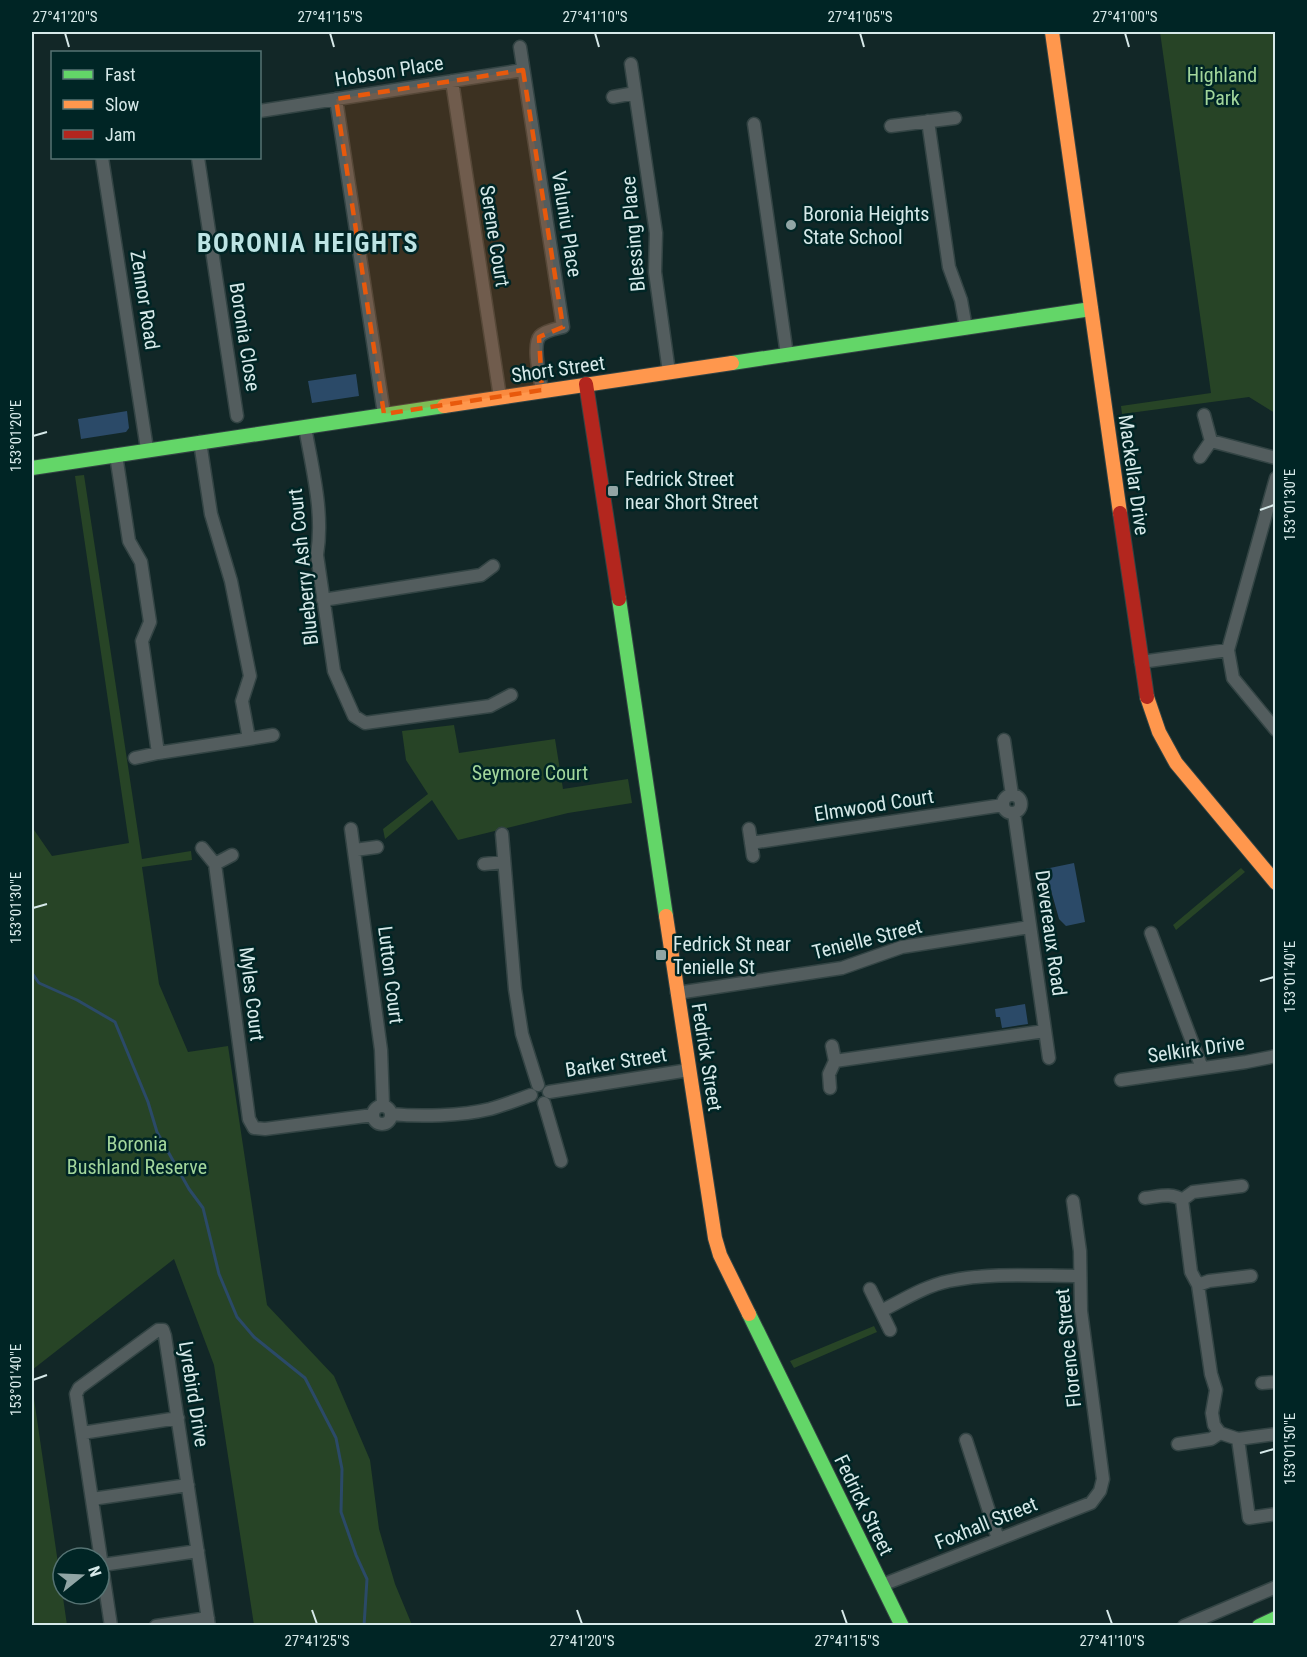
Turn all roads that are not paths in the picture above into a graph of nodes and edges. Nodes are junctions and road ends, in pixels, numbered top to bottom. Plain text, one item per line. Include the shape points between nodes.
1 (1052, 32) edge
2 (520, 47) dead end
3 (631, 64) dead end
4 (523, 70) junction
5 (452, 81) junction
6 (635, 93) junction
7 (613, 97) dead end
8 (336, 99) junction
9 (261, 111) edge
10 (955, 118) dead end
11 (928, 121) junction
12 (754, 124) dead end
13 (891, 126) dead end
14 (102, 159) edge
15 (198, 159) edge
16 (1091, 309) junction
17 (966, 328) junction
18 (787, 355) junction
19 (669, 372) junction
20 (586, 384) junction
21 (542, 390) junction
22 (500, 397) junction
23 (384, 414) junction
24 (1204, 415) dead end
25 (237, 416) dead end
26 (305, 427) junction
27 (1211, 441) junction
28 (200, 442) junction
29 (147, 449) junction
30 (116, 455) junction
31 (1200, 457) dead end
32 (1275, 458) edge
33 (32, 468) edge
34 (1275, 478) edge
35 (493, 566) dead end
36 (323, 600) junction
37 (1228, 650) junction
38 (1141, 662) junction
39 (511, 695) dead end
40 (1275, 730) edge
41 (273, 735) dead end
42 (249, 739) junction
43 (1004, 740) dead end
44 (158, 753) junction
45 (135, 758) dead end
46 (1012, 795) junction
47 (1003, 805) junction
48 (1014, 813) junction
49 (351, 829) dead end
50 (749, 829) dead end
51 (502, 834) dead end
52 (751, 843) junction
53 (377, 847) dead end
54 (202, 848) dead end
55 (355, 850) junction
56 (232, 855) dead end
57 (753, 856) dead end
58 (504, 862) junction
59 (215, 864) junction
60 (483, 864) dead end
61 (1275, 883) edge
62 (1030, 927) junction
63 (1151, 933) dead end
64 (677, 993) junction
65 (1045, 1031) junction
66 (832, 1046) dead end
67 (1275, 1056) edge
68 (1049, 1058) dead end
69 (835, 1061) junction
70 (1202, 1068) junction
71 (689, 1070) junction
72 (1121, 1080) dead end
73 (830, 1088) dead end
74 (534, 1090) junction
75 (546, 1097) junction
76 (387, 1109) junction
77 (561, 1161) dead end
78 (1242, 1186) dead end
79 (1145, 1198) dead end
80 (1182, 1200) junction
81 (1073, 1201) dead end
82 (1080, 1276) junction
83 (1251, 1276) dead end
84 (1198, 1285) junction
85 (870, 1290) dead end
86 (881, 1311) junction
87 (890, 1330) dead end
88 (1275, 1382) edge
89 (1262, 1383) dead end
90 (178, 1418) junction
91 (82, 1432) junction
92 (1220, 1433) junction
93 (1275, 1434) edge
94 (1238, 1439) junction
95 (966, 1440) dead end
96 (1178, 1444) dead end
97 (188, 1485) junction
98 (1100, 1491) joint
99 (92, 1499) junction
100 (1275, 1514) edge
101 (998, 1539) junction
102 (99, 1546) edge
103 (198, 1551) junction
104 (111, 1564) edge
105 (882, 1585) junction
106 (1275, 1587) edge
107 (108, 1606) edge
108 (1275, 1618) edge
109 (208, 1622) edge
110 (111, 1626) edge
111 (156, 1626) edge
112 (902, 1626) edge
113 (1184, 1626) edge
114 (1259, 1626) edge

1 - 16 main road, Mackellar Drive
2 - 4 street, Valuniu Place
3 - 6 street, Blessing Place
4 - 5 street, Hobson Place
4 - 21 street, Valuniu Place via 563,327 539,337 536,345
5 - 8 street, Hobson Place
5 - 22 street, Serene Court
6 - 7 street
6 - 19 street, Blessing Place via 656,233 655,272
8 - 9 street, Hobson Place
8 - 23 street
10 - 11 street
11 - 13 street
11 - 17 street via 949,267
12 - 18 street
14 - 29 street, Zennor Road
15 - 25 street, Boronia Close
16 - 17 main road, Short Street
16 - 38 main road, Mackellar Drive
17 - 18 main road, Short Street
18 - 19 main road, Short Street
19 - 20 main road, Short Street
20 - 21 main road, Short Street
20 - 64 main road, Fedrick Street
21 - 22 main road, Short Street
22 - 23 main road, Short Street
23 - 26 main road, Short Street
24 - 27 street
26 - 28 main road, Short Street
26 - 36 street, Blueberry Ash Court via 319,516 317,555
27 - 31 street
27 - 32 street
28 - 29 main road, Short Street
28 - 42 street via 211,514 231,581 250,676 242,701
29 - 30 main road, Short Street
30 - 33 main road, Short Street
30 - 44 street via 129,541 141,562 150,622 142,641
34 - 37 street
35 - 36 street via 481,575
36 - 39 street, Blueberry Ash Court via 334,671 354,716 365,723 490,706
37 - 38 street
37 - 40 street via 1233,678
38 - 61 main road, Mackellar Drive via 1148,702 1176,763
41 - 42 street
42 - 44 street
43 - 46 street
44 - 45 street
46 - 47 street via 1005,798
46 - 48 street via 1022,803
47 - 48 street
47 - 52 street, Elmwood Court
48 - 62 street, Devereaux Road
49 - 55 street, Lutton Court
50 - 52 street
51 - 58 street
52 - 57 street
53 - 55 street
54 - 59 street
55 - 76 street, Lutton Court
56 - 59 street
58 - 60 street
58 - 74 street via 515,989
59 - 76 street, Myles Court via 249,1119 254,1128 372,1115 381,1124 388,1121
62 - 64 street, Tenielle Street via 902,947 842,968
62 - 65 street, Devereaux Road
63 - 70 street
64 - 71 main road, Fedrick Street
65 - 68 street, Devereaux Road
65 - 69 street
66 - 69 street
67 - 70 street, Selkirk Drive
69 - 73 street via 829,1074
70 - 72 street, Selkirk Drive
71 - 75 street, Barker Street
71 - 105 main road, Fedrick Street via 720,1255
74 - 75 street via 545,1085
74 - 75 street via 535,1102
74 - 76 street via 490,1109 471,1112 407,1115
75 - 77 street
78 - 80 street via 1193,1192
79 - 80 street via 1170,1195
80 - 84 street via 1191,1272
81 - 82 street, Florence Street
82 - 86 street via 983,1276 949,1281 923,1289
82 - 98 street, Florence Street via 1103,1479
83 - 84 street
84 - 92 street via 1210,1374 1216,1390 1212,1413
85 - 86 street
86 - 87 street
88 - 89 street
90 - 91 street
90 - 91 street, Lyrebird Drive via 165,1336 163,1330 158,1330 79,1388 76,1394
90 - 97 street, Lyrebird Drive
91 - 99 street, Lyrebird Drive
92 - 94 street
92 - 96 street via 1211,1439
93 - 94 street
94 - 100 street via 1248,1518
95 - 101 street
97 - 99 street
97 - 103 street, Lyrebird Drive
98 - 101 street, Foxhall Street via 1091,1503
99 - 102 street, Lyrebird Drive
101 - 105 street, Foxhall Street
103 - 104 street
103 - 109 street, Lyrebird Drive
105 - 112 main road, Fedrick Street
106 - 113 street
107 - 110 street, Lyrebird Drive
108 - 114 main road
109 - 111 street

